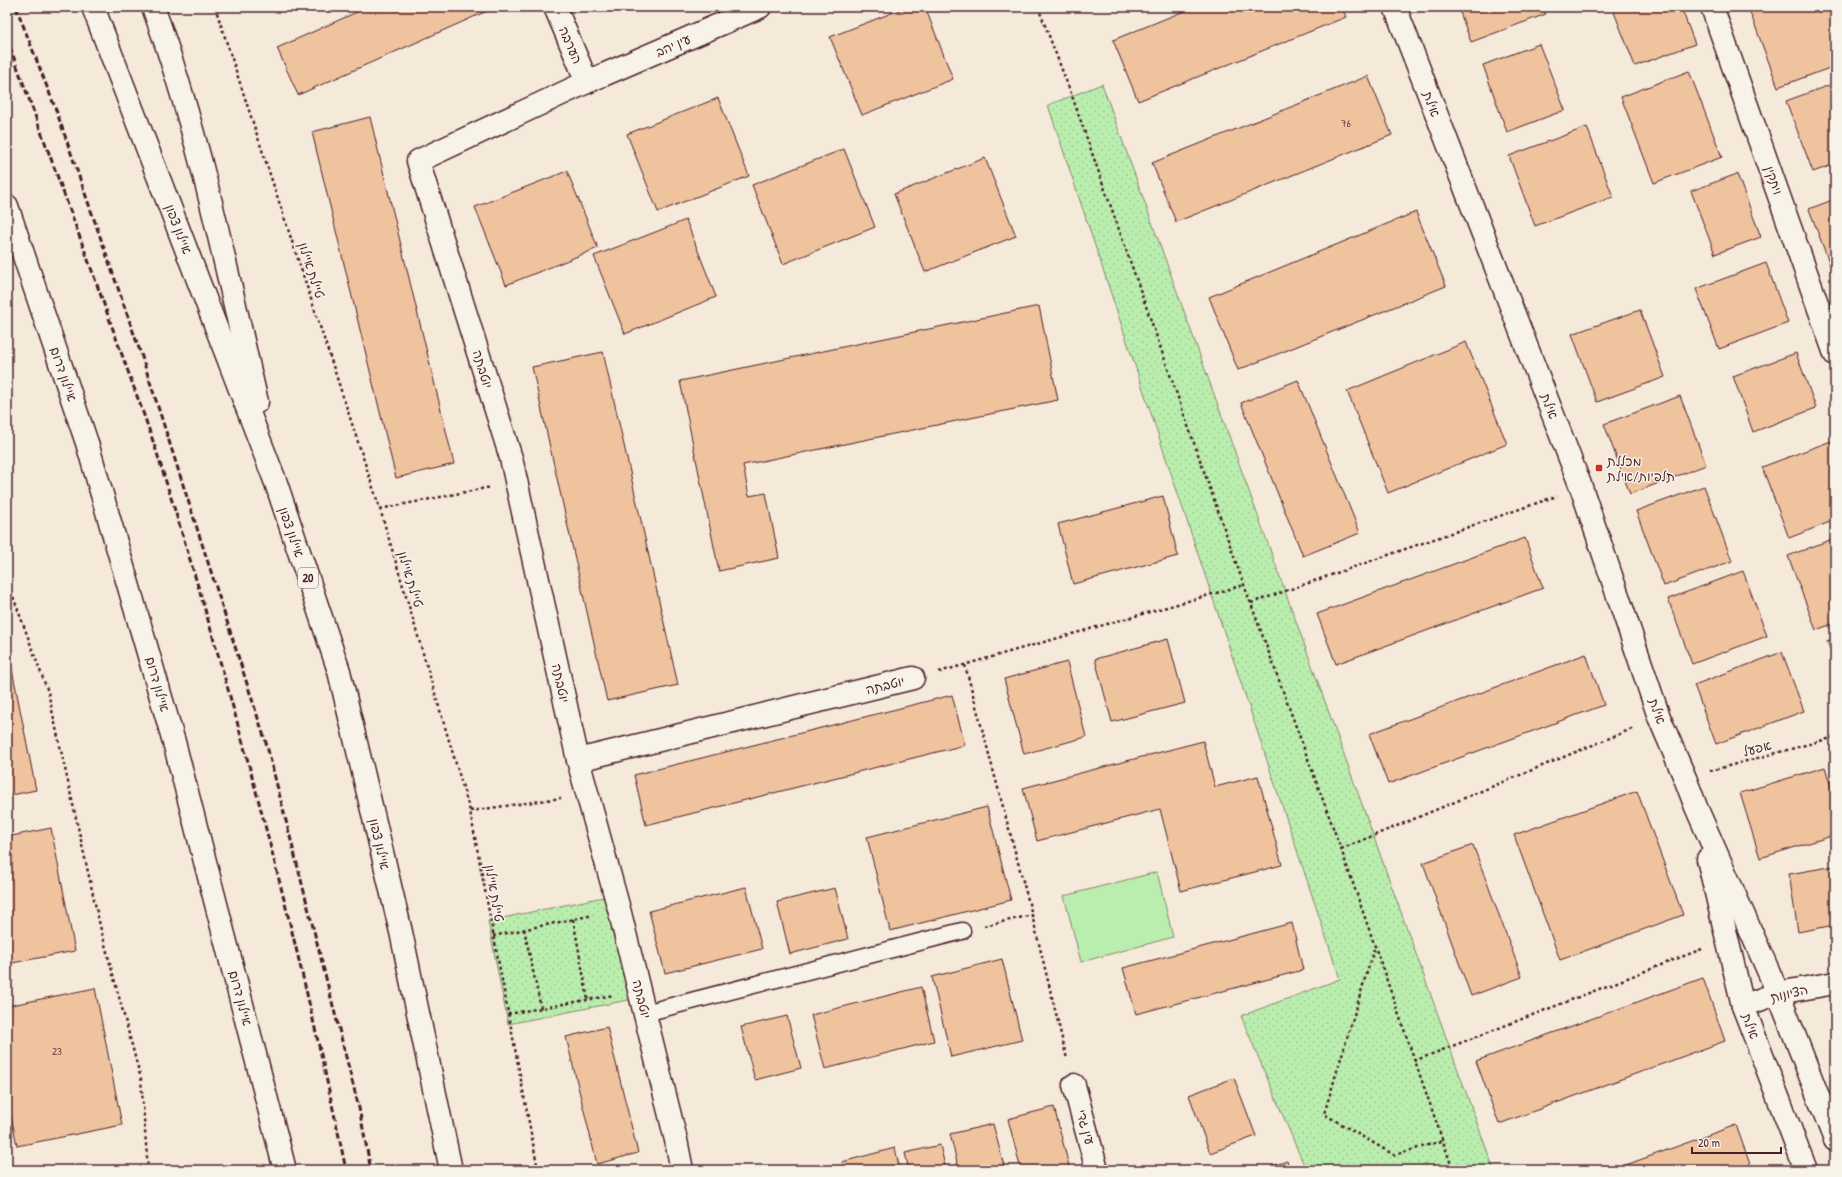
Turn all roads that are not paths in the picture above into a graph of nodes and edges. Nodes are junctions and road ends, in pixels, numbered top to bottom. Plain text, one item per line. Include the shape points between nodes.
1 (93, 7) edge
2 (153, 7) edge
3 (555, 7) edge
4 (760, 7) edge
5 (1395, 7) edge
6 (1712, 7) edge
7 (587, 82) junction
8 (7, 206) edge
9 (1835, 354) edge
10 (276, 483) junction
11 (913, 678) road end
12 (578, 760) junction
13 (1696, 808) junction
14 (962, 931) road end
15 (1835, 984) edge
16 (1778, 993) junction
17 (1743, 1006) junction
18 (645, 1013) junction
19 (1074, 1085) road end
20 (1835, 1140) edge
21 (285, 1170) edge
22 (451, 1170) edge
23 (682, 1170) edge
24 (1097, 1170) edge
25 (1806, 1170) edge

1 - 10 main road, איילון צפון / 20
2 - 10 main road via 169,52 212,209
3 - 7 main road, הערבה
4 - 7 main road, עין יהב
5 - 13 main road, אילת via 1581,488 1659,718
6 - 9 main road, ויתקין
7 - 12 main road, יוטבתה via 418,161 511,458
8 - 21 main road, איילון דרום via 87,443 172,734
10 - 22 main road, איילון צפון / 20 via 339,671 401,932
11 - 12 main road, יוטבתה
12 - 18 main road, יוטבתה
13 - 16 main road, אילת
13 - 17 main road, אילת
14 - 18 lane
15 - 16 main road, הציונות
16 - 17 main road, הציונות
16 - 20 main road, אילת
17 - 25 main road, אילת
18 - 23 main road, יוטבתה
19 - 24 main road, עין גדי

